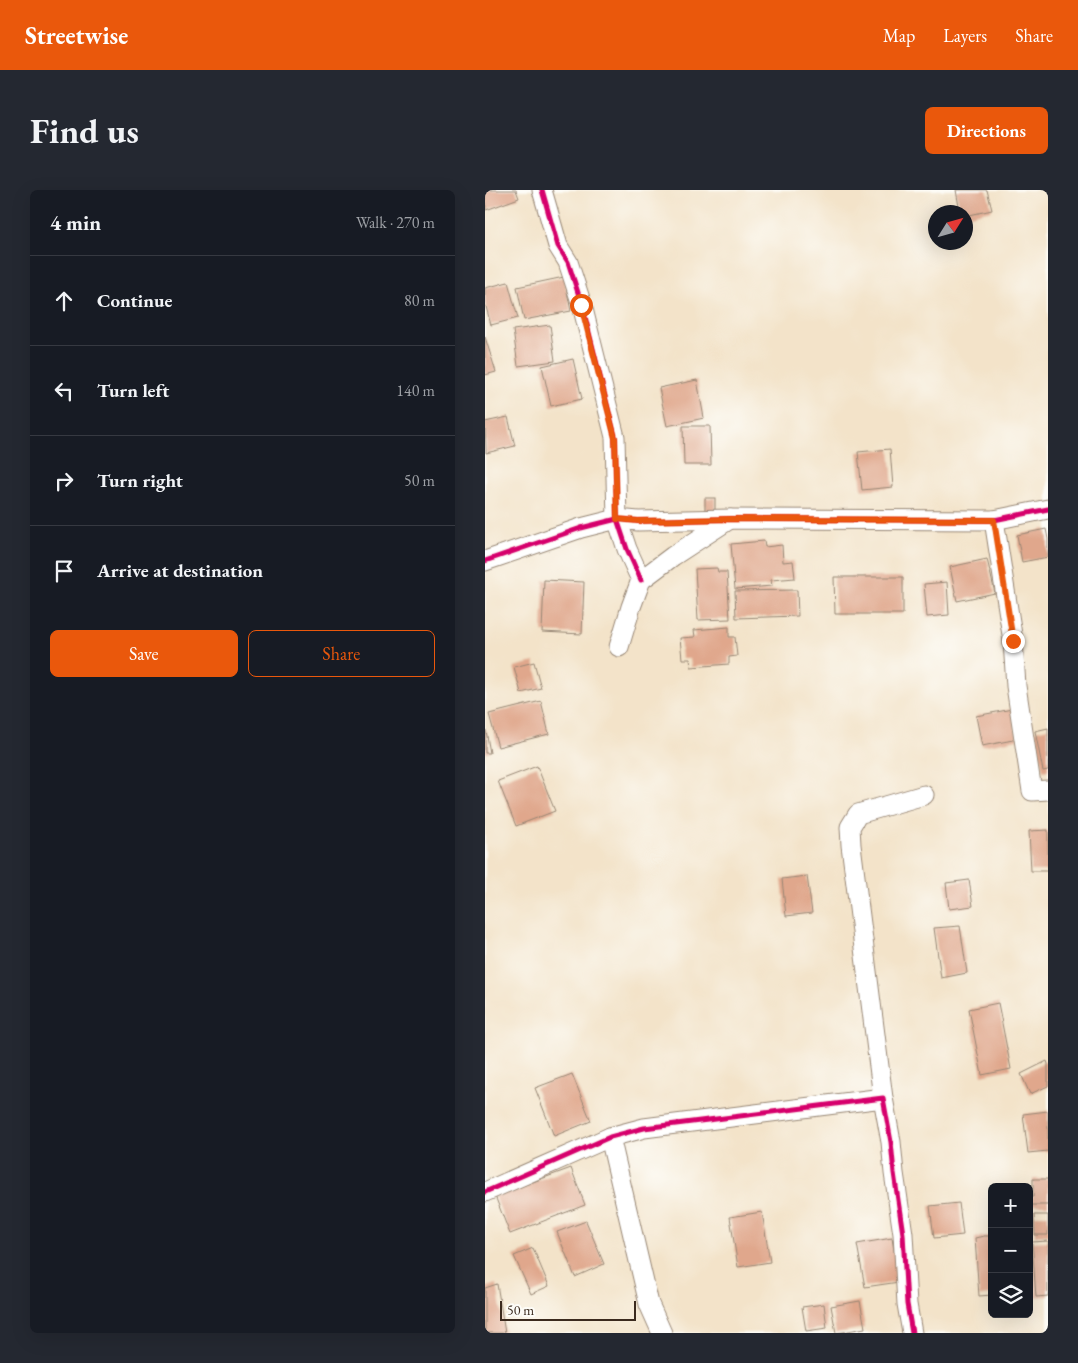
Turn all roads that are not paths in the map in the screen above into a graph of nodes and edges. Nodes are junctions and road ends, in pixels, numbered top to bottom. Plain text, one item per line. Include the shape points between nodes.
1 (542, 190) edge
2 (1048, 509) edge
3 (617, 519) junction
4 (731, 519) junction
5 (994, 520) junction
6 (485, 561) edge
7 (641, 580) junction
8 (619, 647) dead end
9 (1048, 790) edge
10 (924, 795) dead end
11 (883, 1098) junction
12 (610, 1137) junction
13 (485, 1192) edge
14 (662, 1333) edge
15 (913, 1333) edge

1 - 3 street via 558,246 568,262 581,305 615,438
2 - 5 street
3 - 4 street
3 - 6 street
3 - 7 street
4 - 5 street
4 - 7 street
5 - 9 street via 1032,791
7 - 8 street
10 - 11 street via 858,814 850,827
11 - 12 street via 644,1128
11 - 15 street via 903,1234 907,1304
12 - 13 street
12 - 14 street via 649,1304

